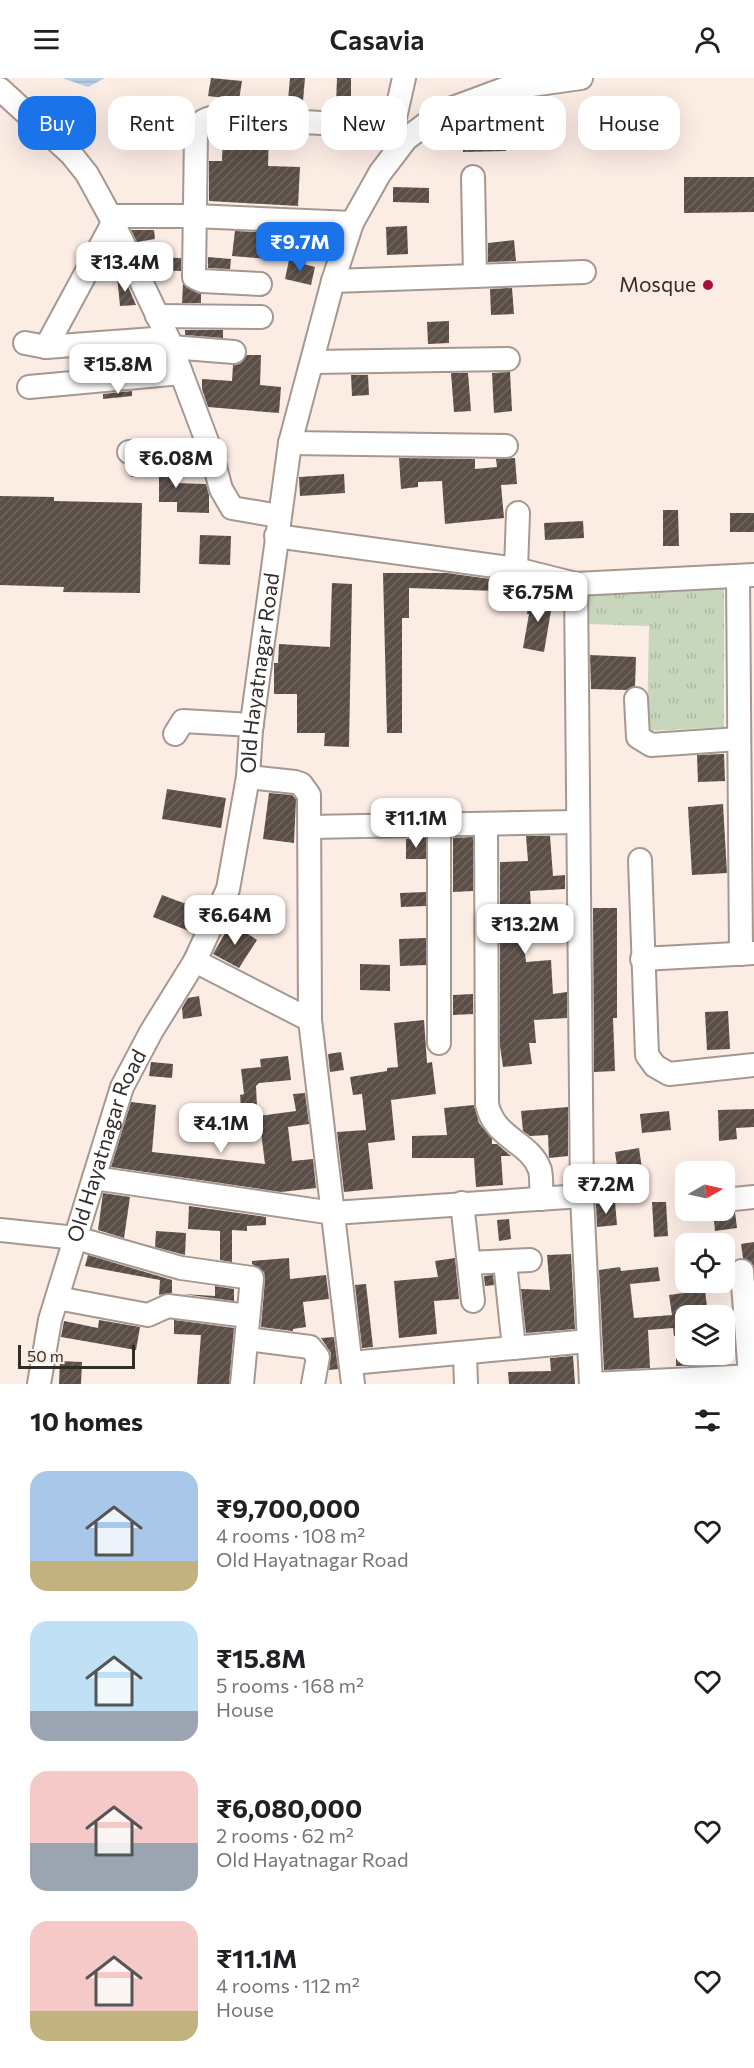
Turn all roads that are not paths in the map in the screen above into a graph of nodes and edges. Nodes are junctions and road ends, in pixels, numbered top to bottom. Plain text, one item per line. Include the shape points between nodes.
1 (404, 78) edge
2 (581, 78) edge
3 (0, 89) edge
4 (400, 96) edge
5 (321, 124) edge
6 (386, 150) edge
7 (380, 173) junction
8 (473, 177) dead end
9 (194, 216) junction
10 (111, 219) junction
11 (352, 223) junction
12 (584, 272) dead end
13 (475, 276) junction
14 (333, 280) junction
15 (260, 284) dead end
16 (157, 316) junction
17 (261, 317) dead end
18 (170, 343) junction
19 (234, 352) dead end
20 (508, 359) dead end
21 (313, 362) junction
22 (181, 373) junction
23 (29, 387) dead end
24 (290, 443) junction
25 (506, 446) dead end
26 (129, 452) dead end
27 (211, 452) junction
28 (518, 513) dead end
29 (277, 526) junction
30 (516, 569) junction
31 (746, 575) edge
32 (576, 584) junction
33 (636, 699) dead end
34 (252, 725) junction
35 (175, 734) dead end
36 (739, 739) junction
37 (248, 777) junction
38 (576, 822) junction
39 (439, 824) junction
40 (486, 824) junction
41 (310, 827) junction
42 (640, 860) dead end
43 (748, 954) edge
44 (642, 959) junction
45 (195, 961) junction
46 (310, 1020) junction
47 (439, 1042) dead end
48 (754, 1065) edge
49 (94, 1178) junction
50 (582, 1196) junction
51 (754, 1197) edge
52 (542, 1199) junction
53 (735, 1199) edge
54 (462, 1203) junction
55 (333, 1213) junction
56 (0, 1230) edge
57 (76, 1238) junction
58 (530, 1260) dead end
59 (505, 1262) junction
60 (469, 1263) junction
61 (742, 1271) dead end
62 (57, 1298) junction
63 (472, 1301) dead end
64 (248, 1316) junction
65 (247, 1339) junction
66 (588, 1341) junction
67 (514, 1348) junction
68 (465, 1353) junction
69 (352, 1374) edge
70 (752, 1376) edge
71 (39, 1384) edge
72 (242, 1384) edge
73 (313, 1384) edge
74 (466, 1384) edge
75 (591, 1384) edge

1 - 4 street
2 - 7 street, Old Hayatnagar Road via 504,89 442,112 406,140
3 - 10 street via 71,154 87,174
5 - 9 street via 207,118 196,133
6 - 7 street
7 - 11 street, Old Hayatnagar Road
8 - 13 street
9 - 10 street
9 - 11 street
9 - 15 street via 197,280
10 - 16 street
10 - 18 street via 36,345
11 - 14 street, Old Hayatnagar Road
12 - 13 street
13 - 14 street
14 - 21 street, Old Hayatnagar Road
16 - 17 street
16 - 18 street
18 - 19 street
18 - 22 street
20 - 21 street
21 - 24 street, Old Hayatnagar Road
22 - 23 street
22 - 27 street
24 - 25 street
24 - 29 street, Old Hayatnagar Road
26 - 27 street
27 - 29 street via 221,489 232,508
28 - 30 street
29 - 30 street
29 - 34 street, Old Hayatnagar Road
30 - 32 street
31 - 32 street
31 - 36 street
32 - 38 street
33 - 36 street via 638,737 644,743
34 - 35 street via 183,721
34 - 37 street, Old Hayatnagar Road
36 - 43 street
37 - 41 street via 301,784 309,795
37 - 45 street, Old Hayatnagar Road via 228,889
38 - 40 street
38 - 50 street
39 - 40 street
39 - 41 street
39 - 47 street
40 - 52 street via 487,1104 496,1127 536,1162 541,1174
41 - 46 street
42 - 44 street
43 - 44 street
44 - 48 street via 645,1045 655,1066 669,1074
45 - 46 street
45 - 49 street, Old Hayatnagar Road via 122,1087
46 - 55 street
49 - 55 street
49 - 57 street, Old Hayatnagar Road
50 - 52 street
50 - 66 street
51 - 53 street
52 - 54 street
54 - 55 street
54 - 60 street
55 - 69 street
56 - 57 street
57 - 62 street, Old Hayatnagar Road
57 - 64 street via 182,1268 252,1278
58 - 59 street
59 - 60 street
59 - 67 street
60 - 63 street
61 - 70 street
62 - 64 street via 148,1315 168,1306
62 - 71 street, Old Hayatnagar Road
64 - 65 street
65 - 72 street
65 - 73 street via 310,1347 318,1357
66 - 67 street
66 - 75 street
67 - 68 street
68 - 69 street
68 - 74 street
70 - 75 street

